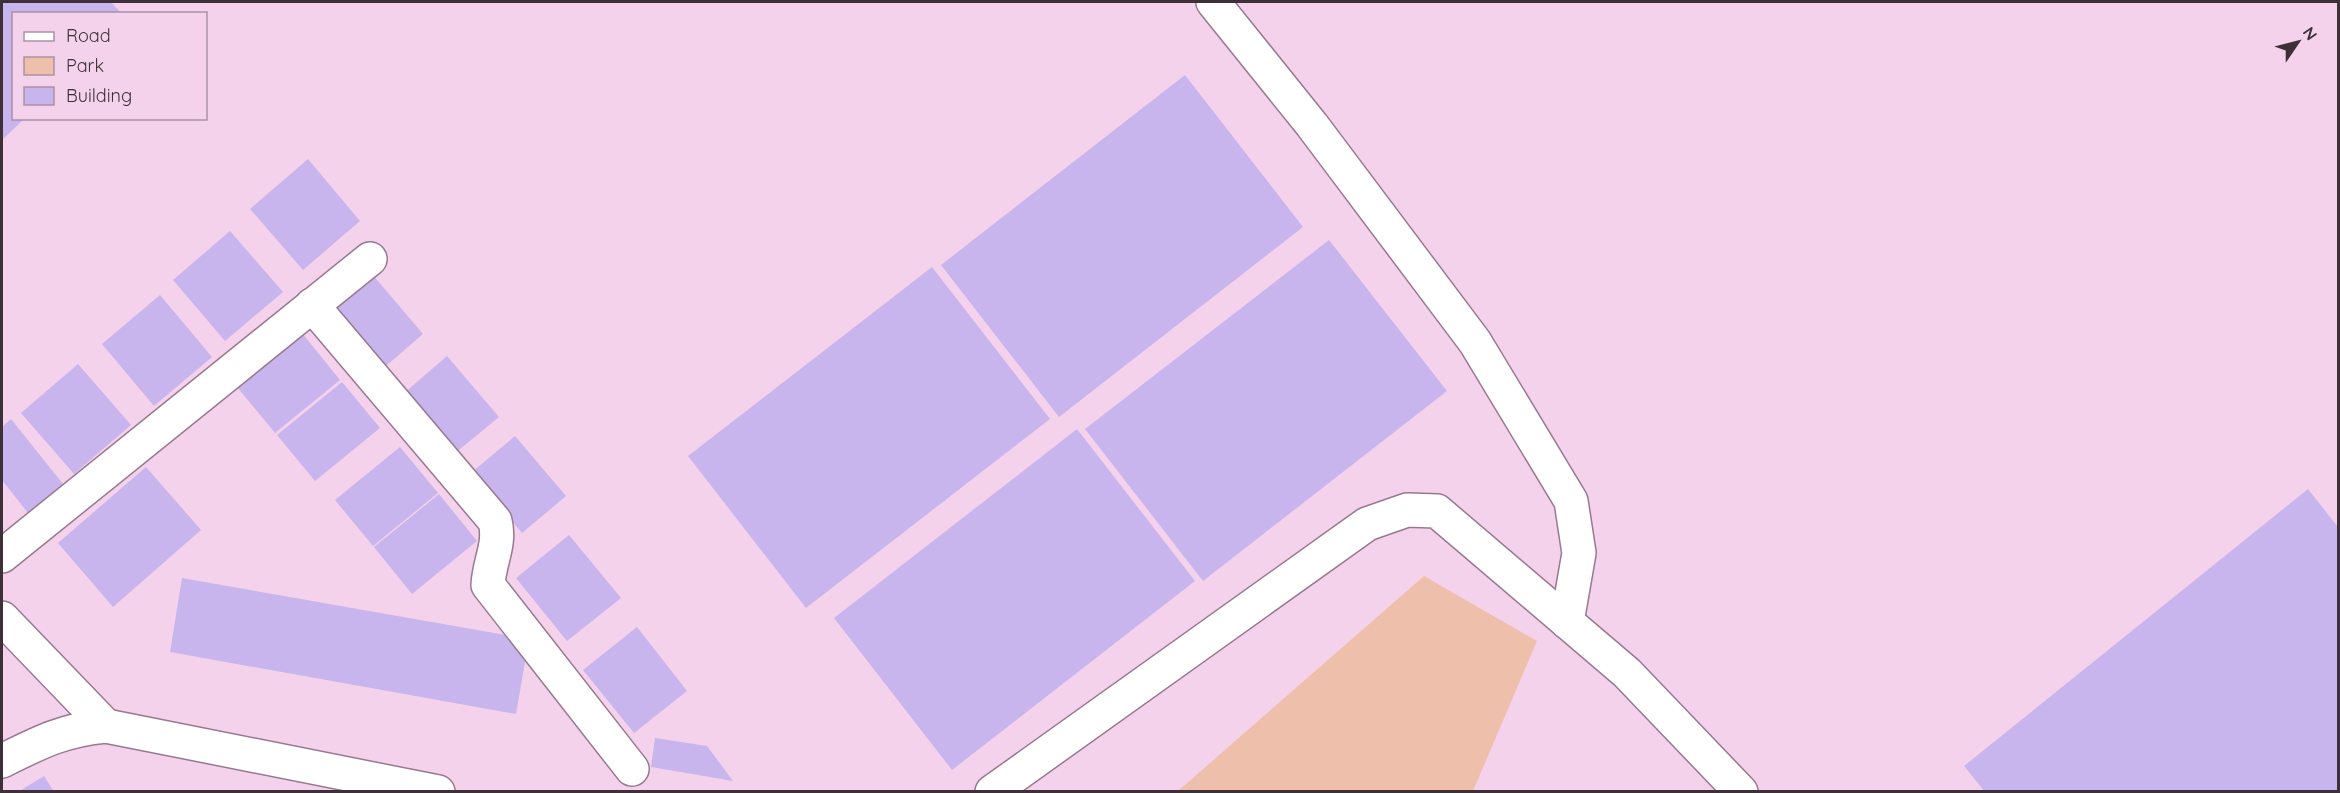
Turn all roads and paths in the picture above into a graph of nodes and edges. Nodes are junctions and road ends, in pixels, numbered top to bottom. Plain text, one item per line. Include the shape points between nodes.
1 (1213, 2) edge
2 (370, 259) dead end
3 (312, 305) junction
4 (2, 556) edge
5 (2, 618) edge
6 (1567, 622) junction
7 (106, 726) junction
8 (2, 761) edge
9 (632, 769) dead end
10 (438, 792) edge
11 (992, 792) edge
12 (1741, 792) edge

1 - 6 street via 1312,125 1475,342 1572,501 1579,553
2 - 3 street
3 - 4 street
3 - 9 street via 495,521 498,534 488,585
5 - 7 street
6 - 11 street via 1437,511 1407,510 1367,524
6 - 12 street via 1627,673
7 - 8 street via 56,736
7 - 10 street

